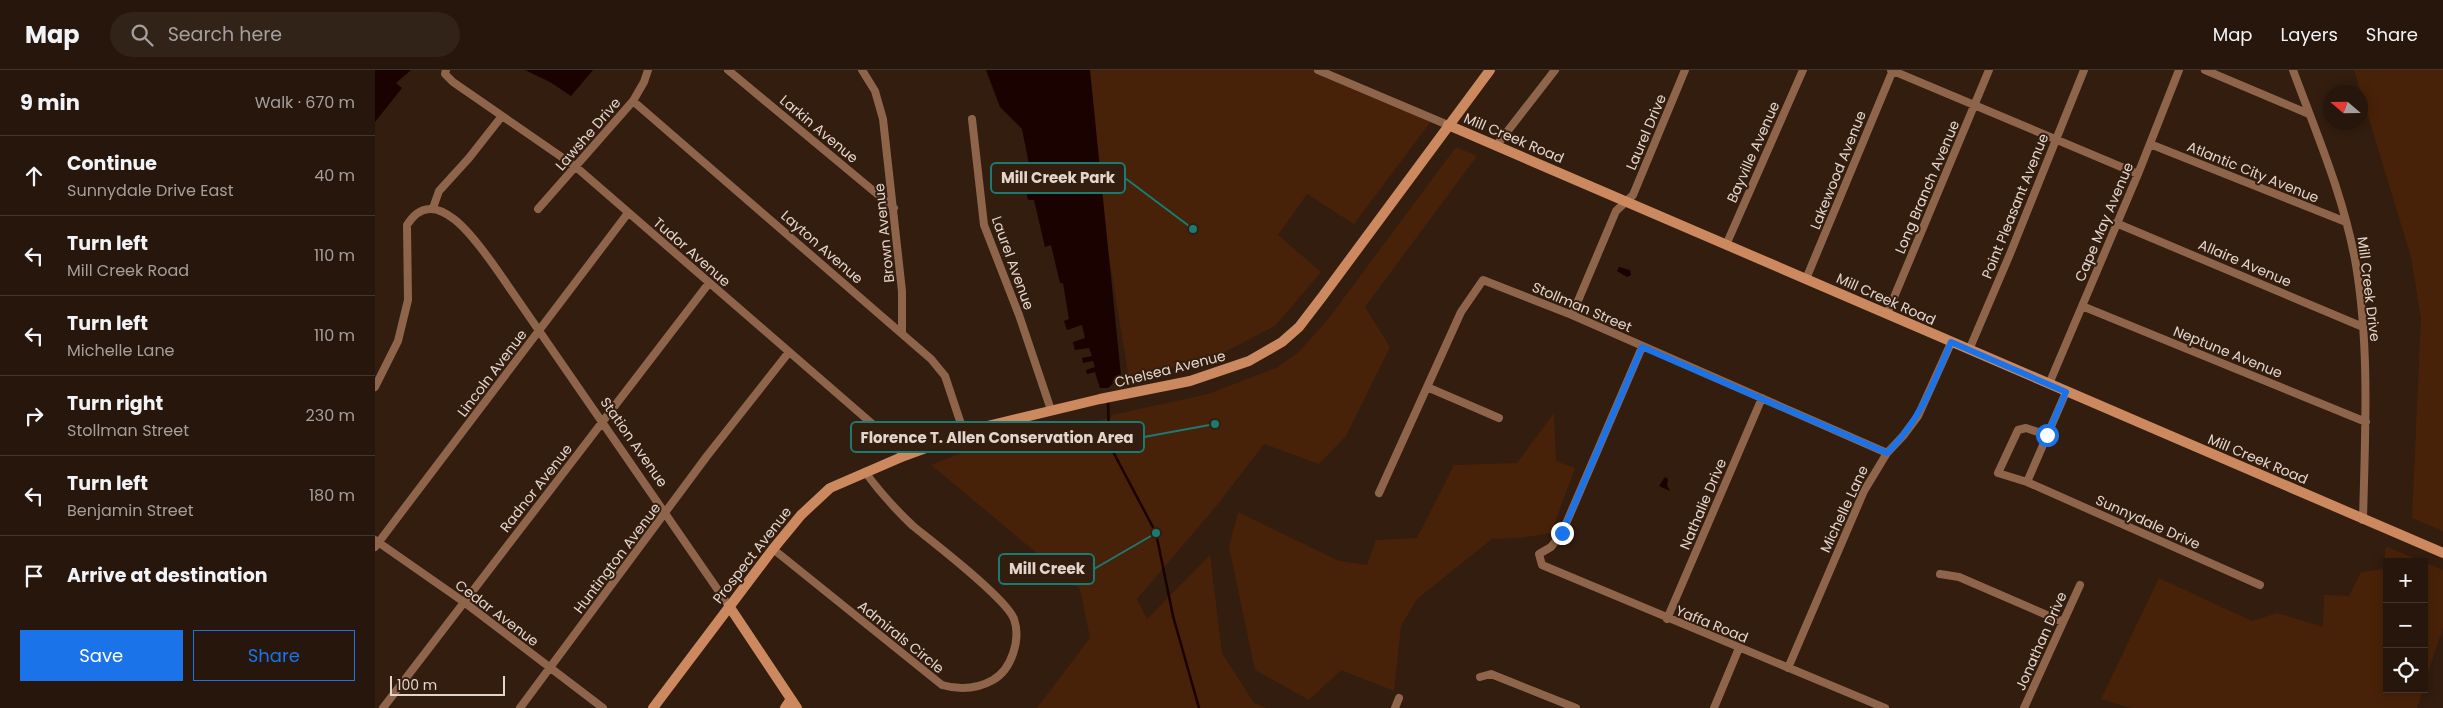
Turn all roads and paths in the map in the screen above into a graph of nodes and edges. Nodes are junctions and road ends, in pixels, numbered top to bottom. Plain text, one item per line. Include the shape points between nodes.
1 (446, 70) edge
2 (648, 70) edge
3 (728, 70) edge
4 (862, 70) edge
5 (1318, 70) edge
6 (1490, 70) edge
7 (1555, 70) edge
8 (1685, 70) edge
9 (1803, 70) edge
10 (1892, 70) edge
11 (1989, 70) edge
12 (2084, 70) edge
13 (2179, 70) edge
14 (2205, 70) edge
15 (2293, 70) edge
16 (633, 100) junction
17 (1974, 105) junction
18 (2309, 114) junction
19 (502, 116) junction
20 (972, 119) dead end
21 (1448, 125) junction
22 (2055, 140) junction
23 (2150, 144) junction
24 (1496, 146) junction
25 (576, 167) junction
26 (2138, 174) junction
27 (1625, 200) junction
28 (433, 208) junction
29 (894, 208) junction
30 (538, 209) dead end
31 (628, 213) junction
32 (2346, 222) junction
33 (2116, 223) junction
34 (1726, 245) junction
35 (1806, 279) junction
36 (709, 283) junction
37 (2082, 306) junction
38 (1887, 314) junction
39 (1571, 316) junction
40 (2363, 327) junction
41 (539, 331) junction
42 (902, 332) junction
43 (1951, 342) junction
44 (1642, 347) junction
45 (1969, 350) junction
46 (789, 352) junction
47 (2049, 384) junction
48 (375, 387) edge
49 (1427, 387) junction
50 (2066, 392) junction
51 (1762, 398) junction
52 (1051, 410) junction
53 (1499, 418) dead end
54 (603, 422) junction
55 (2366, 422) junction
56 (964, 433) junction
57 (2047, 435) junction
58 (1887, 453) junction
59 (904, 456) junction
60 (865, 472) junction
61 (2027, 482) junction
62 (1379, 492) dead end
63 (667, 513) junction
64 (2363, 520) junction
65 (376, 544) edge
66 (773, 549) junction
67 (2443, 554) edge
68 (1939, 574) dead end
69 (2080, 585) dead end
70 (2260, 585) dead end
71 (464, 602) junction
72 (729, 606) junction
73 (1667, 619) junction
74 (2063, 622) junction
75 (1739, 648) junction
76 (550, 668) junction
77 (1788, 668) junction
78 (1480, 677) dead end
79 (1399, 698) dead end
80 (794, 704) edge
81 (383, 708) edge
82 (520, 708) edge
83 (603, 708) edge
84 (653, 708) edge
85 (785, 708) edge
86 (1395, 708) edge
87 (1576, 708) edge
88 (1714, 708) edge
89 (1885, 708) edge
90 (2025, 708) edge

1 - 19 street, Tudor Avenue via 445,74 453,82
2 - 16 street, Lawshe Drive
3 - 29 street, Larkin Avenue
4 - 29 street, Brown Avenue via 875,91
5 - 21 street, Mill Creek Road
6 - 21 street, Chelsea Avenue
7 - 24 street
8 - 27 street, Laurel Drive via 1633,195
9 - 34 street, Bayville Avenue
10 - 17 street
10 - 35 street, Lakewood Avenue
11 - 17 street, Long Branch Avenue
12 - 22 street, Point Pleasant Avenue
13 - 23 street, Cape May Avenue
14 - 18 street
15 - 18 street, Mill Creek Drive
16 - 25 street, Lawshe Drive
16 - 42 street, Layton Avenue
17 - 22 street
17 - 38 street, Long Branch Avenue
18 - 32 street, Mill Creek Drive via 2321,139
19 - 25 street, Tudor Avenue
19 - 28 street via 439,190
20 - 52 street, Laurel Avenue via 984,225
21 - 24 street, Mill Creek Road
21 - 52 street, Chelsea Avenue via 1322,298 1282,342 1249,361 1209,376
22 - 26 street
22 - 45 street, Point Pleasant Avenue
23 - 26 street, Cape May Avenue
23 - 32 street, Atlantic City Avenue
24 - 27 street, Mill Creek Road
25 - 30 street, Lawshe Drive
25 - 31 street, Tudor Avenue
26 - 33 street, Cape May Avenue
27 - 34 street, Mill Creek Road
27 - 39 street, Laurel Drive via 1615,212
28 - 41 street, Station Avenue via 453,217 465,230
28 - 48 street via 423,209 412,216 407,225 408,300 397,341
29 - 42 street, Brown Avenue via 902,291
31 - 36 street, Tudor Avenue
31 - 41 street, Lincoln Avenue
32 - 40 street, Mill Creek Drive via 2356,265
33 - 37 street, Cape May Avenue
33 - 40 street, Allaire Avenue
34 - 35 street, Mill Creek Road
35 - 38 street, Mill Creek Road
36 - 46 street, Tudor Avenue
36 - 54 street, Radnor Avenue
37 - 47 street, Cape May Avenue
37 - 55 street, Neptune Avenue
38 - 43 street, Mill Creek Road
39 - 44 street, Stollman Street
39 - 49 street, Stollman Street via 1483,280 1461,312
40 - 55 street, Mill Creek Drive
41 - 54 street, Station Avenue
41 - 65 street, Lincoln Avenue
42 - 56 street, Layton Avenue via 945,376
43 - 45 street, Mill Creek Road
43 - 58 street, Michelle Lane via 1918,416
44 - 51 street, Stollman Street
44 - 73 street, Yaffa Road via 1562,533 1551,547 1539,554 1542,565 1549,570
45 - 47 street, Mill Creek Road
46 - 59 street, Tudor Avenue via 892,441
46 - 63 street, Huntington Avenue via 707,456
47 - 50 street, Mill Creek Road
49 - 53 street
49 - 62 street, Stollman Street
50 - 57 street
50 - 64 street, Mill Creek Road
51 - 58 street, Stollman Street
51 - 73 street, Nathalie Drive
52 - 56 street, Chelsea Avenue
54 - 63 street, Station Avenue
54 - 71 street, Radnor Avenue
55 - 64 street, Mill Creek Drive
56 - 59 street, Chelsea Avenue
57 - 61 street
57 - 61 street, Sunnydale Drive via 2026,428 2018,430 1999,473
58 - 77 street, Michelle Lane via 1864,492
59 - 60 street, Prospect Avenue
60 - 66 street, Prospect Avenue via 830,488 819,497
60 - 66 street, Admirals Circle via 911,524 1009,610 1015,624 1015,645 1010,662 995,679 969,688 942,685
61 - 70 street, Sunnydale Drive
63 - 72 street, Station Avenue
63 - 76 street, Huntington Avenue
64 - 67 street, Mill Creek Road
65 - 71 street, Cedar Avenue
66 - 72 street, Prospect Avenue
68 - 74 street via 1959,577
69 - 74 street, Jonathan Drive
71 - 76 street, Cedar Avenue
71 - 81 street, Radnor Avenue
72 - 80 street, Station Avenue
72 - 84 street, Prospect Avenue
73 - 75 street, Yaffa Road
74 - 90 street, Jonathan Drive
75 - 77 street, Yaffa Road
75 - 88 street
76 - 82 street, Huntington Avenue
76 - 83 street, Cedar Avenue
77 - 89 street, Yaffa Road
78 - 87 street via 1491,674
79 - 86 street
80 - 85 street

